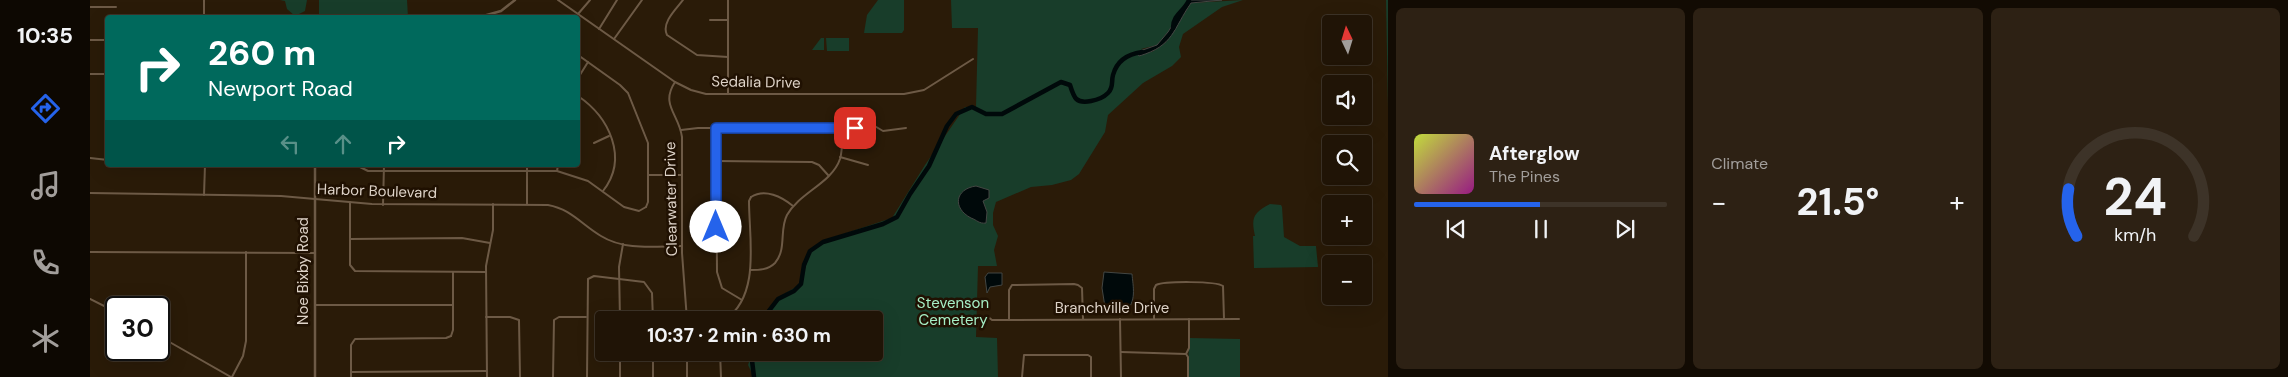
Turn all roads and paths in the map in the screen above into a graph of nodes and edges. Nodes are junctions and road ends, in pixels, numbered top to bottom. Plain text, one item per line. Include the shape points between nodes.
1 (204, 0) edge
2 (515, 0) edge
3 (558, 0) edge
4 (590, 0) edge
5 (616, 0) edge
6 (642, 0) edge
7 (683, 0) edge
8 (728, 0) edge
9 (90, 7) edge
10 (116, 7) dead end
11 (204, 15) edge
12 (487, 15) edge
13 (579, 15) joint
14 (580, 16) edge
15 (710, 20) dead end
16 (728, 20) junction
17 (600, 29) junction
18 (614, 39) junction
19 (90, 40) edge
20 (105, 40) edge
21 (580, 56) edge
22 (728, 57) junction
23 (973, 59) dead end
24 (588, 62) junction
25 (90, 74) edge
26 (105, 74) edge
27 (580, 75) edge
28 (675, 82) junction
29 (728, 94) junction
30 (580, 98) edge
31 (872, 112) dead end
32 (868, 122) junction
33 (716, 128) junction
34 (842, 128) junction
35 (906, 128) dead end
36 (681, 130) junction
37 (610, 136) junction
38 (594, 142) dead end
39 (840, 157) junction
40 (90, 158) edge
41 (105, 160) edge
42 (716, 162) junction
43 (868, 165) dead end
44 (205, 167) edge
45 (315, 167) edge
46 (360, 167) edge
47 (384, 167) edge
48 (460, 167) edge
49 (558, 167) edge
50 (526, 170) junction
51 (384, 171) junction
52 (460, 171) junction
53 (557, 171) junction
54 (648, 175) junction
55 (682, 175) junction
56 (828, 175) junction
57 (603, 191) junction
58 (90, 193) edge
59 (748, 194) dead end
60 (204, 195) junction
61 (751, 197) junction
62 (314, 199) junction
63 (350, 202) junction
64 (493, 204) junction
65 (527, 204) junction
66 (383, 205) junction
67 (793, 206) junction
68 (350, 238) junction
69 (490, 243) junction
70 (623, 244) junction
71 (682, 246) junction
72 (90, 252) edge
73 (246, 252) junction
74 (314, 253) junction
75 (750, 270) junction
76 (453, 272) junction
77 (486, 272) junction
78 (619, 278) junction
79 (90, 299) edge
80 (742, 300) junction
81 (314, 305) junction
82 (453, 305) junction
83 (105, 306) edge
84 (620, 311) edge
85 (653, 311) edge
86 (686, 311) edge
87 (733, 311) edge
88 (520, 316) dead end
89 (986, 316) dead end
90 (486, 317) junction
91 (586, 317) junction
92 (517, 319) junction
93 (1083, 319) junction
94 (1120, 319) junction
95 (1154, 319) junction
96 (1189, 319) junction
97 (1224, 319) junction
98 (1238, 319) dead end
99 (1009, 320) junction
100 (350, 337) dead end
101 (353, 340) junction
102 (170, 342) edge
103 (1121, 352) junction
104 (1186, 354) junction
105 (620, 361) edge
106 (653, 361) edge
107 (687, 361) edge
108 (720, 361) edge
109 (487, 371) junction
110 (351, 372) junction
111 (231, 377) edge
112 (315, 377) edge
113 (351, 377) edge
114 (487, 377) edge
115 (520, 377) edge
116 (553, 377) edge
117 (587, 377) edge
118 (620, 377) edge
119 (653, 377) edge
120 (687, 377) edge
121 (720, 377) edge
122 (1022, 377) edge
123 (1091, 377) edge
124 (1121, 377) edge
125 (1188, 377) edge

1 - 11 street
2 - 12 street via 501,11
3 - 13 street, Sedalia Drive
4 - 13 street
5 - 17 street
6 - 18 street
7 - 22 street via 663,30 697,55
8 - 16 street
9 - 10 street
14 - 17 street, Sedalia Drive
15 - 16 street
16 - 22 street
17 - 18 street, Sedalia Drive
18 - 28 street, Sedalia Drive
19 - 20 street
21 - 24 street
22 - 29 street
23 - 29 street, Sedalia Drive via 924,90 904,94
24 - 27 street
24 - 54 street via 628,93 648,143
25 - 26 street
28 - 29 street, Sedalia Drive via 695,92
28 - 36 street, Clearwater Drive via 668,98
30 - 37 street via 596,110
31 - 32 street
32 - 34 street via 860,127
32 - 35 street via 883,131
33 - 34 street
33 - 36 street
33 - 42 street
34 - 39 street
36 - 55 street, Clearwater Drive
37 - 38 street
37 - 57 street via 615,167
39 - 43 street
39 - 56 street
40 - 41 street
42 - 56 street via 812,162
42 - 80 street via 717,272 722,288
44 - 60 street
45 - 62 street, Noe Bixby Road
46 - 51 street
47 - 51 street
48 - 52 street
49 - 53 street
50 - 52 street
50 - 53 street
50 - 65 street
51 - 52 street
51 - 66 street
53 - 57 street via 580,177
54 - 55 street
54 - 57 street via 648,208 639,211 624,207
55 - 71 street, Clearwater Drive
56 - 67 street
58 - 60 street, Harbor Boulevard
59 - 61 street
60 - 62 street, Harbor Boulevard
61 - 67 street via 777,195
61 - 75 street
62 - 63 street, Harbor Boulevard
62 - 74 street, Noe Bixby Road
63 - 66 street, Harbor Boulevard
63 - 68 street
64 - 65 street, Harbor Boulevard
64 - 66 street, Harbor Boulevard
64 - 69 street
65 - 70 street, Harbor Boulevard via 548,205 570,212 602,237
67 - 75 street via 784,222 782,247 776,261 766,268
68 - 69 street via 462,238
68 - 76 street via 351,270
69 - 77 street
70 - 71 street, Harbor Boulevard
70 - 78 street
71 - 86 street, Clearwater Drive
72 - 73 street
73 - 74 street
73 - 111 street via 245,348
74 - 81 street, Noe Bixby Road
75 - 80 street
76 - 77 street
76 - 82 street
77 - 90 street
78 - 84 street
78 - 85 street via 641,280 649,286
78 - 91 street via 588,277
79 - 83 street
80 - 87 street
81 - 82 street
81 - 112 street, Noe Bixby Road
82 - 101 street via 452,337
88 - 92 street
89 - 99 street, Branchville Drive via 992,320
90 - 92 street
90 - 109 street
91 - 116 street via 554,318
91 - 117 street
92 - 115 street via 520,323
93 - 94 street, Branchville Drive
93 - 99 street, Branchville Drive
93 - 99 street via 1083,290 1078,284 1017,284 1010,287
94 - 95 street, Branchville Drive
94 - 103 street
95 - 96 street, Branchville Drive
95 - 97 street via 1155,286 1221,284
96 - 97 street, Branchville Drive
96 - 104 street
97 - 98 street, Branchville Drive
100 - 101 street
101 - 110 street
102 - 111 street
103 - 104 street
103 - 124 street
104 - 125 street
105 - 118 street
106 - 119 street
107 - 120 street
108 - 121 street
109 - 110 street
109 - 114 street
110 - 113 street
122 - 123 street via 1024,355 1091,357

